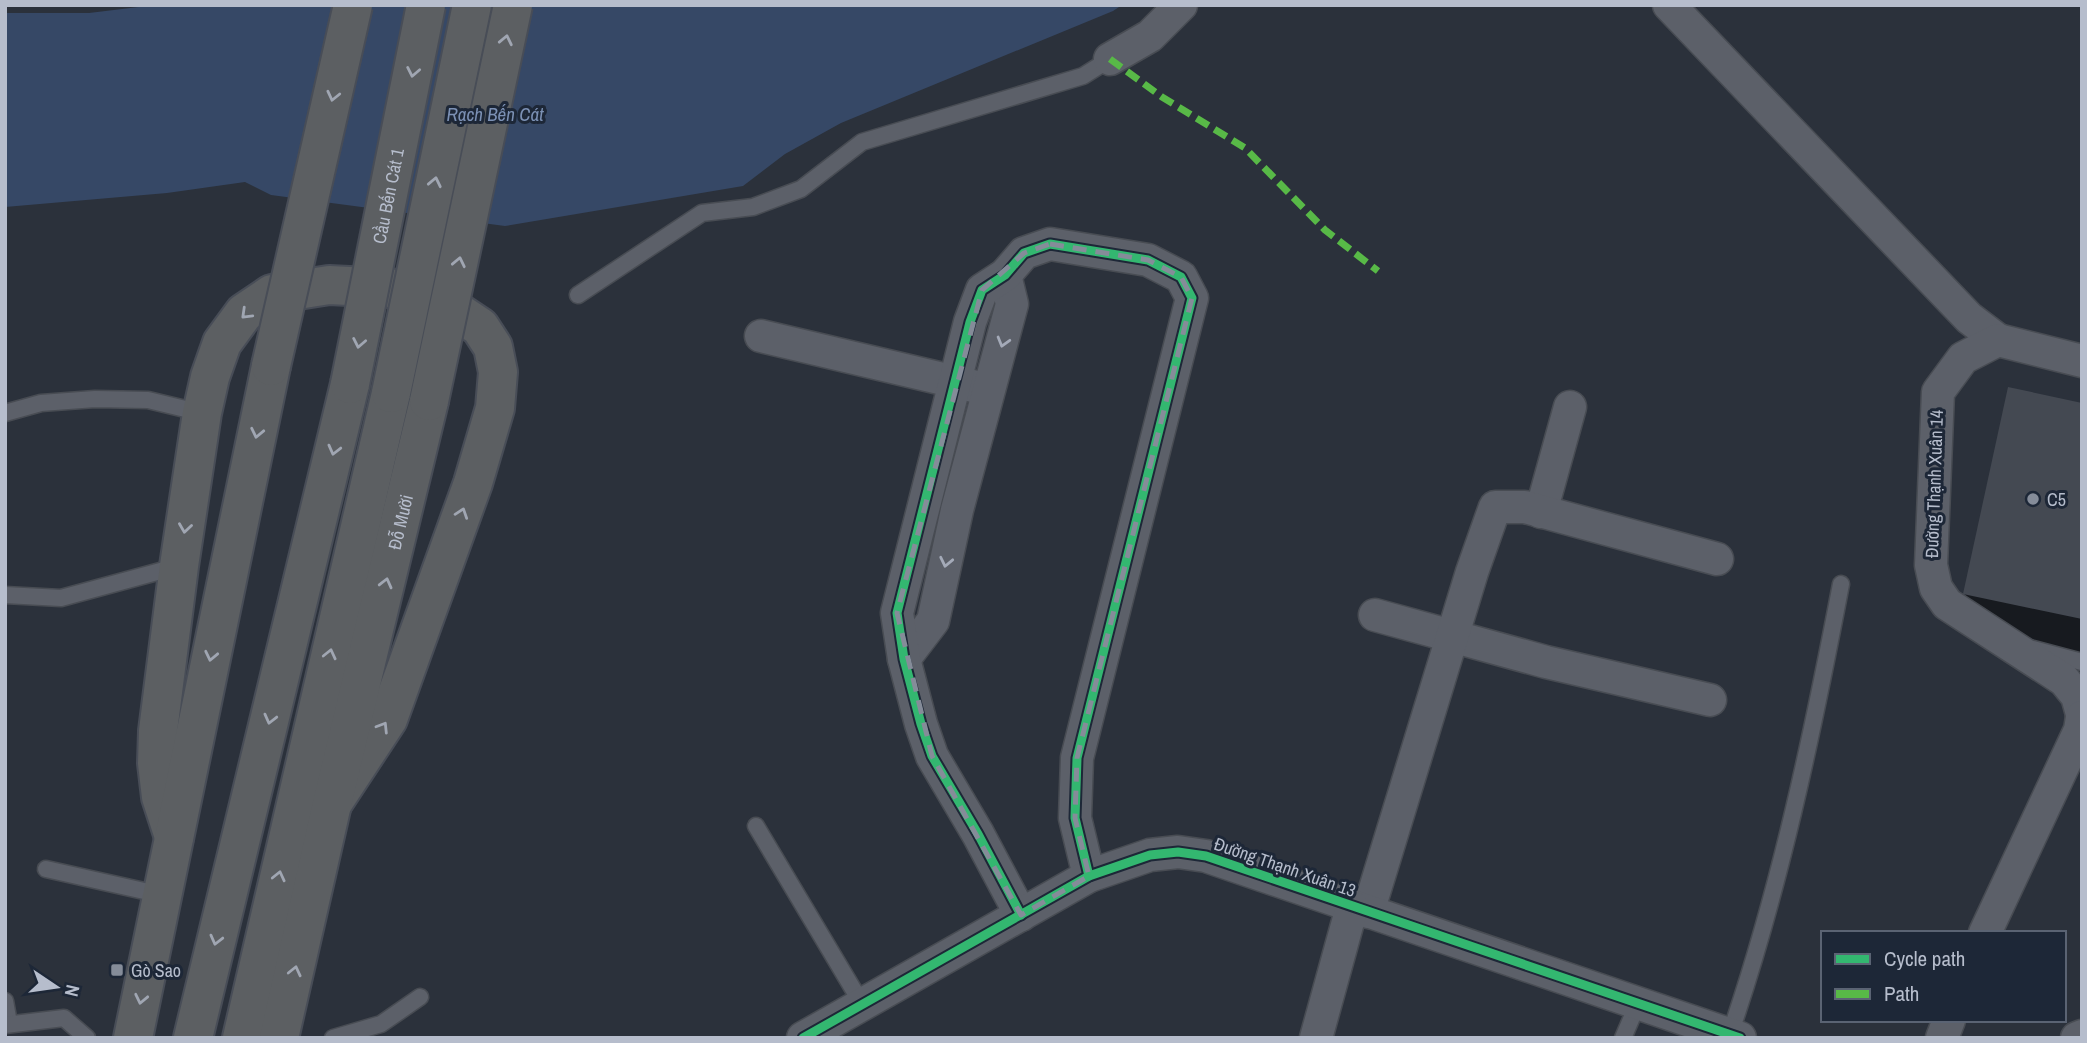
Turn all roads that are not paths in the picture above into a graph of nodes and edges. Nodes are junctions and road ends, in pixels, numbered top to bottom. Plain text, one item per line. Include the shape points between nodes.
1 (353, 5) edge
2 (426, 5) edge
3 (472, 5) edge
4 (513, 5) edge
5 (1181, 5) edge
6 (1669, 5) edge
7 (1110, 59) joint
8 (1005, 275) junction
9 (578, 296) dead end
10 (761, 336) dead end
11 (1998, 340) junction
12 (2082, 361) edge
13 (955, 382) junction
14 (988, 390) junction
15 (1570, 407) dead end
16 (5, 413) edge
17 (202, 413) junction
18 (1541, 512) junction
19 (1717, 559) dead end
20 (179, 566) junction
21 (1841, 584) dead end
22 (5, 594) edge
23 (1375, 615) dead end
24 (1453, 637) junction
25 (2004, 641) junction
26 (904, 659) junction
27 (2082, 663) edge
28 (1710, 700) dead end
29 (2082, 715) edge
30 (332, 804) junction
31 (756, 826) dead end
32 (174, 838) junction
33 (46, 869) dead end
34 (1089, 876) junction
35 (162, 895) junction
36 (1360, 910) junction
37 (1021, 915) junction
38 (1986, 931) edge
39 (420, 997) dead end
40 (5, 1001) edge
41 (1638, 1003) junction
42 (862, 1004) junction
43 (7, 1024) edge
44 (1735, 1036) edge
45 (87, 1038) edge
46 (132, 1038) edge
47 (192, 1038) edge
48 (242, 1038) edge
49 (279, 1038) edge
50 (333, 1038) edge
51 (803, 1038) edge
52 (1317, 1038) edge
53 (1623, 1038) edge

1 -> 32 highway, bridge via 271,366
2 -> 47 highway, Cầu Bến Cát 1, bridge via 351,384
48 -> 3 highway, bridge via 391,393
30 -> 4 highway, Đỗ Mười, bridge via 429,401
5 - 7 street via 1150,36
6 - 11 street via 1969,318
7 - 9 lane via 1083,76 862,142 801,188 753,207 702,213
8 - 13 street via 982,290
8 -> 14 street via 1012,304
8 - 34 street via 1024,253 1050,244 1072,246 1148,260 1181,277 1192,298 1077,758 1075,818
10 - 13 street
11 - 12 street
11 - 25 street, Đường Thạnh Xuân 14 via 1963,358 1938,392 1931,565 1936,588 1947,604
13 - 14 street
13 - 26 street via 897,613
14 -> 26 street via 933,621
15 - 18 street
16 - 17 lane via 41,403 96,398 148,400
17 -> 20 highway
30 -> 17 highway via 388,719 473,483 495,408 498,372 493,347 480,327 432,295 329,285 272,294 244,313 222,343
18 - 19 street
18 - 24 street via 1495,507
20 - 22 lane via 61,598
20 - 32 highway via 157,763 161,797
21 - 44 lane via 1812,734
23 - 24 street
24 - 28 street
24 - 36 street
25 - 27 lane
25 - 29 street, Đường Thạnh Xuân 14 via 2064,680 2077,696
26 - 37 street via 932,756
29 - 38 street, Đường Thạnh Xuân 14 via 2080,730
49 -> 30 highway, Đỗ Mười
31 - 42 lane
32 - 35 highway
33 - 35 lane
34 - 36 street, Đường Thạnh Xuân 13 via 1150,855 1178,852 1206,856
34 - 37 street, Đường Thạnh Xuân 13
35 -> 46 highway
36 - 41 street, Đường Thạnh Xuân 13
36 - 52 street
37 - 42 street, Đường Thạnh Xuân 13
39 - 50 lane via 381,1024
40 - 43 lane
41 - 44 street, Đường Thạnh Xuân 13
41 - 53 lane
42 - 51 street, Đường Thạnh Xuân 13
43 - 45 lane via 64,1018

